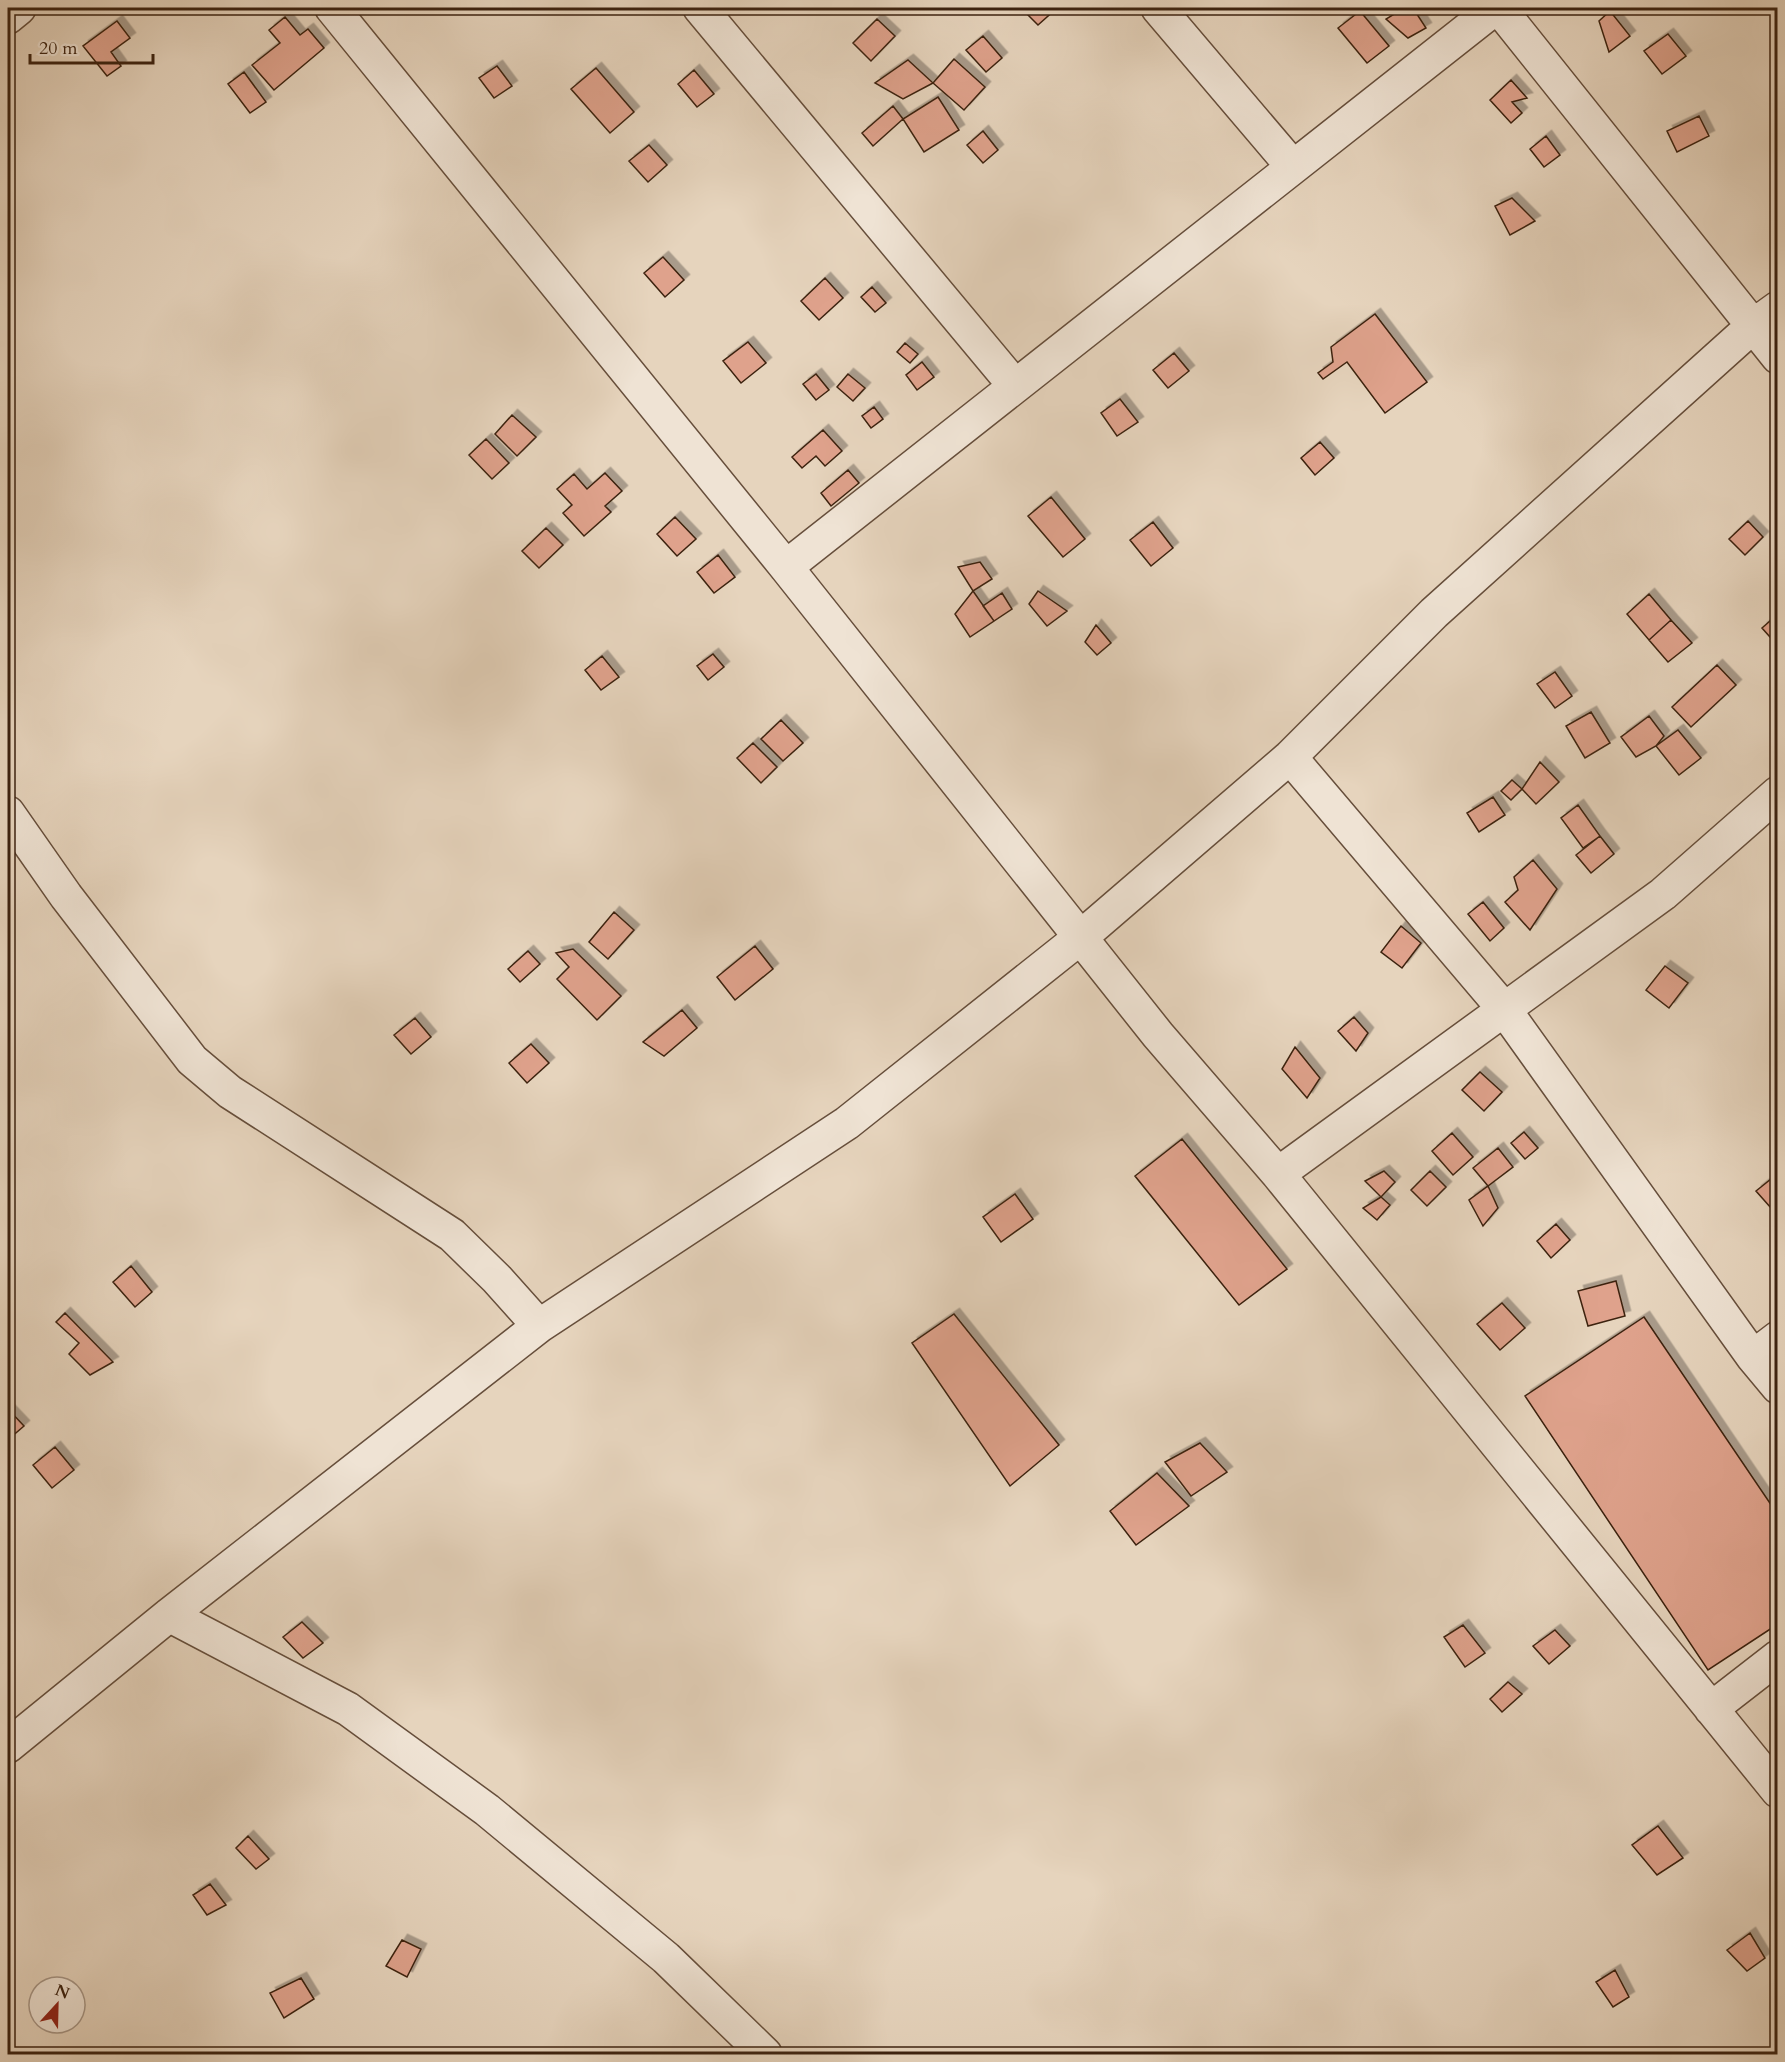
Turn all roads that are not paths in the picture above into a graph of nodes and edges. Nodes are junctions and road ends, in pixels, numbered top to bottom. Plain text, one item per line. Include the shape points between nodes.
1 (19, 8) edge
2 (332, 8) edge
3 (700, 8) edge
4 (1158, 8) edge
5 (1497, 8) edge
6 (8, 17) edge
7 (1293, 168) junction
8 (1765, 317) edge
9 (1778, 357) edge
10 (1015, 386) junction
11 (786, 567) junction
12 (1290, 757) junction
13 (1778, 793) edge
14 (8, 813) edge
15 (1081, 937) junction
16 (1504, 1009) junction
17 (1278, 1174) junction
18 (539, 1326) junction
19 (1765, 1347) edge
20 (1778, 1387) edge
21 (168, 1615) junction
22 (1778, 1657) edge
23 (1712, 1709) junction
24 (8, 1746) edge
25 (1778, 1791) edge
26 (765, 2055) edge

1 - 6 street
2 - 11 street
3 - 10 street
4 - 7 street
5 - 7 street
5 - 8 street
7 - 10 street
8 - 9 street
8 - 12 street via 1434,613
10 - 11 street
11 - 15 street
12 - 15 street
12 - 16 street
13 - 16 street via 1663,894
14 - 18 street via 66,896 192,1060 230,1092 452,1235
15 - 17 street via 1158,1035
15 - 18 street via 847,1123
16 - 17 street
16 - 19 street
17 - 23 street
18 - 21 street
19 - 20 street
21 - 24 street
21 - 26 street via 348,1709 487,1810 666,1958
22 - 23 street
23 - 25 street

